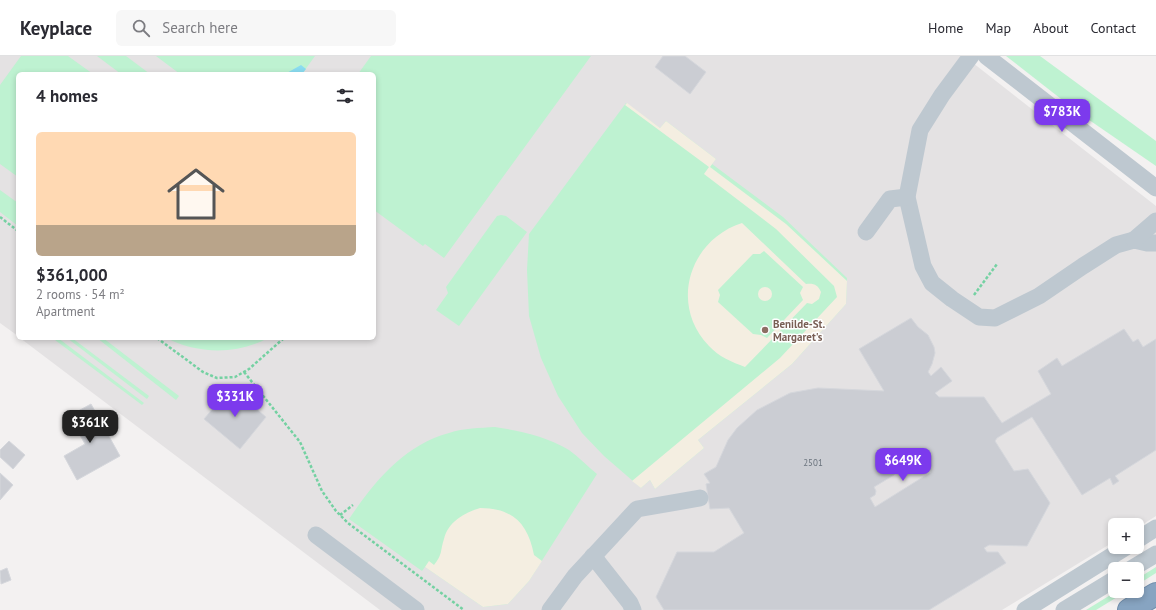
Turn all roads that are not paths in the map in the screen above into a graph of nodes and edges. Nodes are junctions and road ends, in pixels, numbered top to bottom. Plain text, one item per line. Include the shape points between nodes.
1 (971, 56) edge
2 (986, 56) edge
3 (1155, 188) edge
4 (907, 197) junction
5 (1156, 221) edge
6 (866, 232) dead end
7 (1134, 240) junction
8 (1156, 243) edge
9 (700, 498) dead end
10 (1156, 528) edge
11 (316, 535) dead end
12 (1144, 536) edge
13 (1115, 554) edge
14 (1156, 554) edge
15 (593, 556) junction
16 (1143, 562) edge
17 (1108, 583) edge
18 (1156, 594) edge
19 (416, 610) edge
20 (550, 610) edge
21 (633, 610) edge
22 (1024, 610) edge
23 (1064, 610) edge
24 (1129, 610) edge

1 - 4 street via 920,130
2 - 3 street
4 - 6 street via 890,199
4 - 7 street via 923,266 932,283 952,300 979,317 995,318 1039,296 1116,245
5 - 7 street
7 - 8 street
9 - 15 street via 637,509
10 - 12 street
11 - 19 street
13 - 22 street
14 - 16 street
15 - 20 street
15 - 21 street
17 - 23 street
18 - 24 highway

